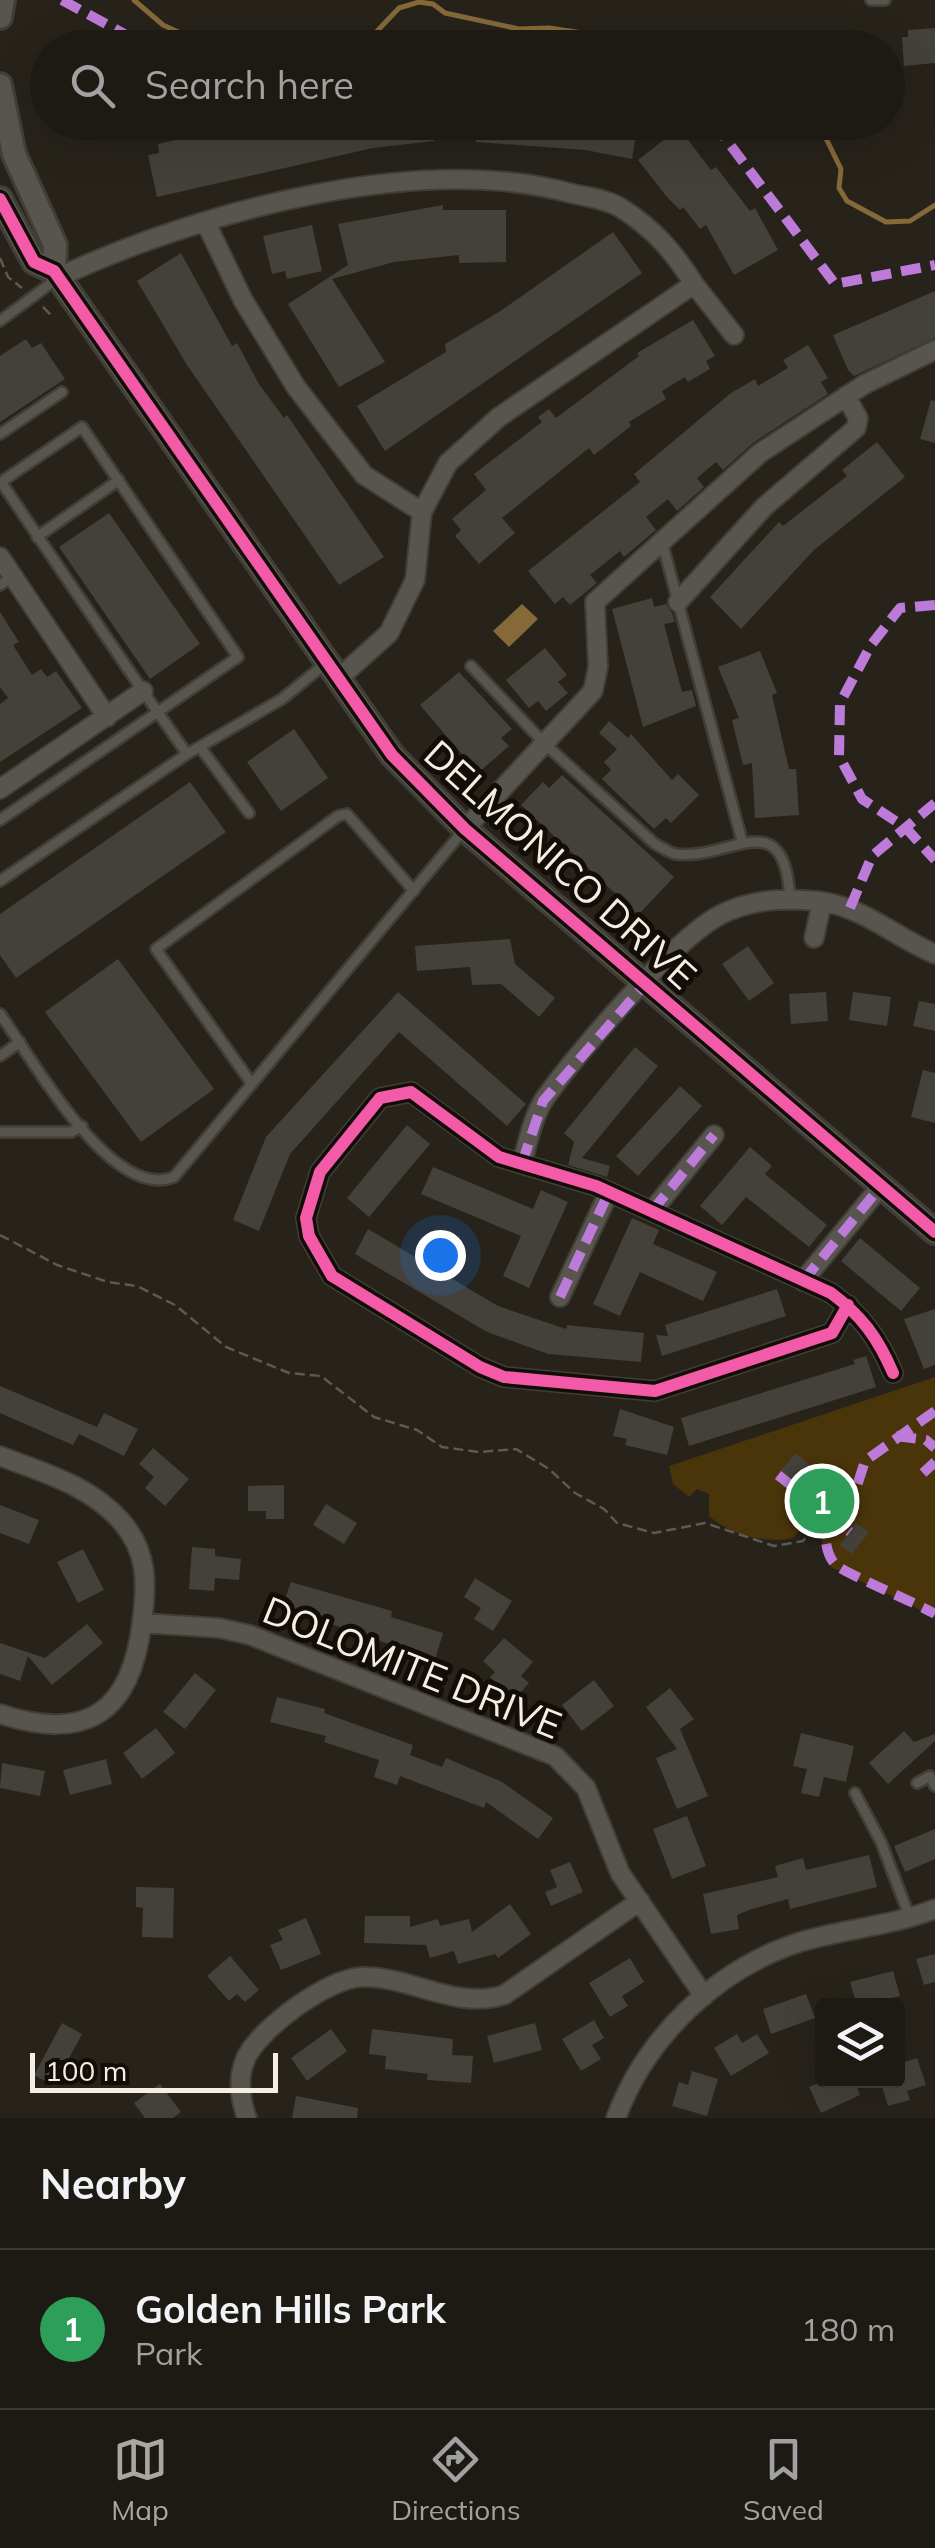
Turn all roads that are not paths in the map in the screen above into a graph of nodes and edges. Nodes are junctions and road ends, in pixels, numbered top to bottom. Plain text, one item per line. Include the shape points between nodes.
1 (3, 0) edge
2 (871, 0) edge
3 (884, 0) edge
4 (0, 17) edge
5 (0, 85) edge
6 (0, 199) edge
7 (206, 223) junction
8 (57, 274) junction
9 (694, 284) junction
10 (0, 321) edge
11 (734, 335) dead end
12 (933, 356) edge
13 (62, 392) dead end
14 (846, 396) junction
15 (0, 434) edge
16 (118, 480) junction
17 (422, 512) junction
18 (38, 536) junction
19 (662, 542) junction
20 (0, 557) edge
21 (6, 580) edge
22 (678, 602) junction
23 (471, 666) dead end
24 (331, 672) junction
25 (143, 690) junction
26 (158, 712) junction
27 (107, 716) junction
28 (546, 745) junction
29 (200, 747) junction
30 (187, 754) junction
31 (0, 789) edge
32 (249, 813) dead end
33 (0, 820) edge
34 (465, 829) junction
35 (742, 841) junction
36 (0, 881) edge
37 (414, 891) junction
38 (790, 900) junction
39 (822, 902) junction
40 (814, 938) dead end
41 (935, 954) edge
42 (646, 983) junction
43 (0, 1014) edge
44 (20, 1042) junction
45 (0, 1056) edge
46 (252, 1084) junction
47 (82, 1126) junction
48 (0, 1132) edge
49 (714, 1135) dead end
50 (522, 1163) junction
51 (881, 1186) junction
52 (610, 1192) junction
53 (652, 1211) junction
54 (935, 1232) edge
55 (803, 1281) junction
56 (560, 1296) dead end
57 (848, 1305) junction
58 (893, 1373) dead end
59 (0, 1456) edge
60 (142, 1623) junction
61 (0, 1714) edge
62 (917, 1782) dead end
63 (935, 1786) edge
64 (855, 1793) dead end
65 (640, 1901) junction
66 (935, 1909) edge
67 (910, 1918) junction
68 (704, 1996) junction
69 (247, 2118) edge
70 (616, 2118) edge

1 - 4 street
2 - 3 lane
5 - 8 street, DELMONICO DRIVE via 14,154 55,245
6 - 8 street, DELMONICO DRIVE via 34,262
7 - 8 street via 133,242
7 - 9 street via 428,177 545,186 618,206 670,246
7 - 17 street via 296,387 364,475
8 - 10 lane
8 - 24 street, DELMONICO DRIVE
9 - 11 street
9 - 17 street via 499,416 448,463
12 - 14 street
13 - 15 lane
14 - 19 street via 760,453
14 - 22 street via 856,428 764,507
16 - 18 lane
16 - 18 lane via 82,427 0,482
16 - 26 lane via 238,657
17 - 24 street via 415,580 389,633
18 - 25 lane
19 - 22 lane
19 - 28 street via 595,602 594,691
20 - 21 street
21 - 27 street
22 - 35 lane
23 - 28 lane
24 - 29 lane
24 - 34 street, DELMONICO DRIVE via 392,756
25 - 26 lane
25 - 27 street
26 - 30 lane
26 - 33 lane
27 - 31 street
28 - 34 street
28 - 35 lane via 655,844 675,854
29 - 30 lane
29 - 32 lane
30 - 36 lane
34 - 37 lane
34 - 42 street, DELMONICO DRIVE
35 - 38 lane via 780,852
37 - 46 lane
37 - 46 lane via 348,814 338,816 156,949
38 - 39 street
38 - 42 street via 722,914 699,928
39 - 40 street
39 - 41 street via 869,916
42 - 50 street via 543,1101
42 - 51 street, DELMONICO DRIVE
43 - 44 lane
44 - 45 lane
44 - 47 lane
46 - 47 lane via 174,1178 160,1183 105,1158
47 - 48 lane via 71,1132
49 - 53 street
50 - 52 street
50 - 57 street via 482,1146 426,1100 394,1092 380,1098 320,1172 308,1207 308,1236 332,1276 504,1377 655,1392 832,1333
51 - 54 street, DELMONICO DRIVE
51 - 55 street
52 - 53 street
52 - 56 street
53 - 55 street
55 - 57 street
57 - 58 street via 870,1326
59 - 60 street via 84,1488 124,1524 145,1564
60 - 61 street via 137,1665 98,1713 57,1728
60 - 65 street, DOLOMITE DRIVE via 250,1635 555,1756 586,1788 620,1873
62 - 63 lane via 930,1776
64 - 67 lane
65 - 68 street, DOLOMITE DRIVE
65 - 69 street via 504,1995 486,2000 378,1978 340,1981 322,1990 256,2041 240,2082
66 - 67 street
67 - 68 street via 800,1942
68 - 70 street via 642,2061

